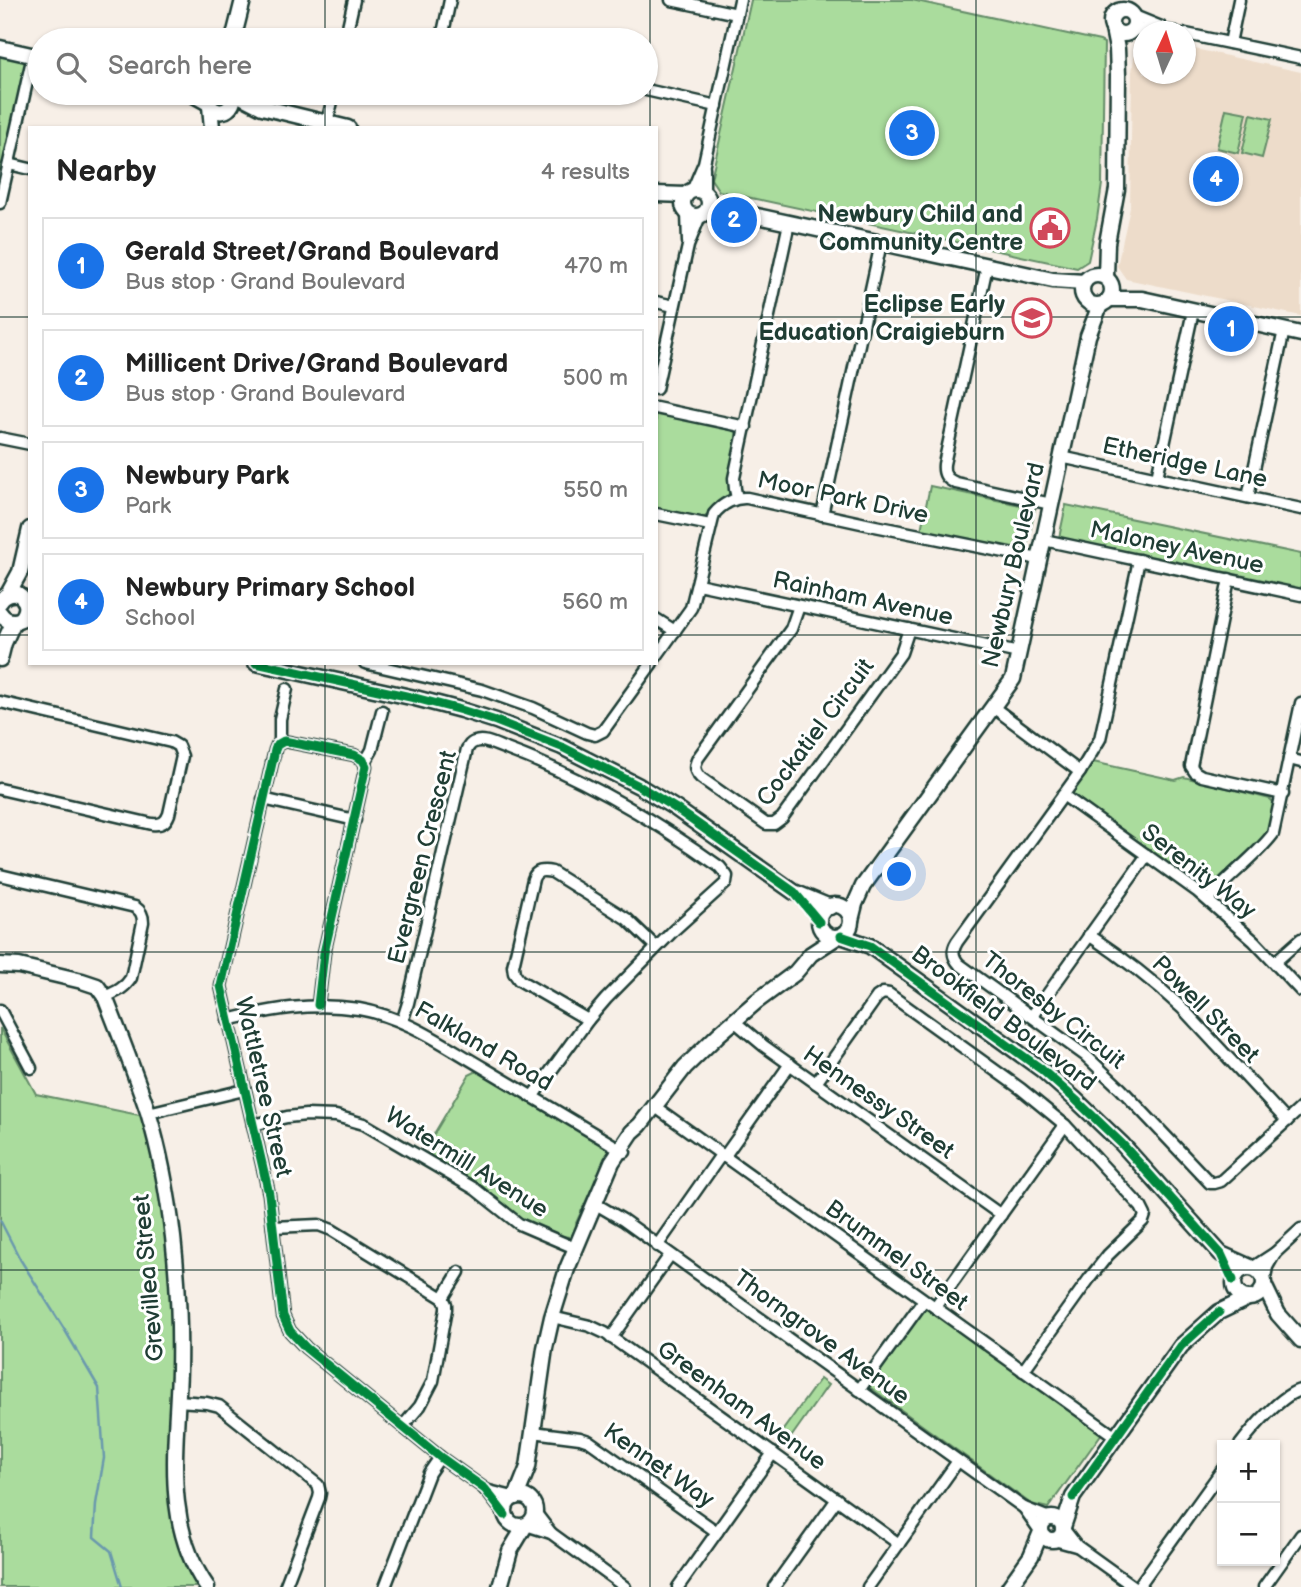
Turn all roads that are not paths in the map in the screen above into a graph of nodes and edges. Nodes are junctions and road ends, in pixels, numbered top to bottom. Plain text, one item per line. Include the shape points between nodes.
1 (243, 0) edge
2 (354, 0) edge
3 (450, 0) edge
4 (671, 0) edge
5 (740, 0) edge
6 (1239, 0) edge
7 (1119, 6) edge
8 (737, 14) junction
9 (1132, 19) edge
10 (236, 28) edge
11 (348, 28) edge
12 (444, 28) edge
13 (1113, 29) junction
14 (1196, 36) edge
15 (1230, 43) junction
16 (0, 48) edge
17 (28, 54) edge
18 (1301, 58) edge
19 (1118, 75) junction
20 (28, 88) edge
21 (658, 93) edge
22 (210, 105) edge
23 (212, 105) edge
24 (231, 105) edge
25 (258, 105) edge
26 (331, 105) edge
27 (717, 106) junction
28 (262, 107) junction
29 (228, 109) junction
30 (327, 123) junction
31 (214, 126) edge
32 (215, 126) edge
33 (340, 126) edge
34 (9, 164) junction
35 (28, 169) edge
36 (658, 194) edge
37 (0, 203) edge
38 (696, 203) junction
39 (789, 223) junction
40 (881, 243) junction
41 (987, 266) junction
42 (1096, 290) junction
43 (658, 302) edge
44 (674, 306) junction
45 (1193, 311) junction
46 (1284, 330) junction
47 (1301, 334) edge
48 (658, 380) edge
49 (658, 408) edge
50 (746, 427) junction
51 (0, 438) edge
52 (28, 444) edge
53 (1061, 457) junction
54 (1157, 477) junction
55 (1248, 497) junction
56 (737, 498) junction
57 (1051, 504) junction
58 (1301, 509) edge
59 (658, 514) edge
60 (822, 515) junction
61 (710, 525) junction
62 (28, 538) edge
63 (1044, 540) junction
64 (1040, 559) junction
65 (1139, 560) junction
66 (1229, 579) junction
67 (698, 583) junction
68 (1301, 595) edge
69 (799, 606) junction
70 (13, 607) edge
71 (658, 620) edge
72 (909, 629) junction
73 (675, 631) junction
74 (1019, 653) junction
75 (658, 654) edge
76 (0, 659) edge
77 (265, 665) edge
78 (374, 665) edge
79 (651, 665) edge
80 (287, 689) dead end
81 (0, 702) edge
82 (1301, 703) edge
83 (993, 707) junction
84 (382, 711) dead end
85 (280, 742) junction
86 (1289, 759) junction
87 (365, 762) junction
88 (1301, 762) edge
89 (1080, 772) junction
90 (0, 789) edge
91 (1283, 794) junction
92 (1063, 795) junction
93 (263, 799) junction
94 (355, 820) junction
95 (1147, 855) junction
96 (0, 875) edge
97 (863, 886) junction
98 (794, 892) junction
99 (1208, 900) junction
100 (831, 906) junction
101 (850, 921) junction
102 (820, 925) junction
103 (1089, 935) junction
104 (839, 936) junction
105 (1301, 939) edge
106 (870, 946) junction
107 (656, 947) junction
108 (811, 954) junction
109 (1275, 962) junction
110 (0, 965) edge
111 (1301, 991) edge
112 (105, 997) junction
113 (318, 1005) junction
114 (0, 1010) edge
115 (1032, 1016) junction
116 (228, 1020) junction
117 (588, 1020) junction
118 (734, 1021) junction
119 (402, 1022) junction
120 (790, 1064) junction
121 (31, 1068) dead end
122 (816, 1083) junction
123 (244, 1090) junction
124 (532, 1097) junction
125 (653, 1106) junction
126 (1301, 1108) edge
127 (148, 1113) junction
128 (1287, 1121) junction
129 (253, 1125) junction
130 (1065, 1125) junction
131 (623, 1151) junction
132 (723, 1156) junction
133 (594, 1203) junction
134 (1001, 1215) junction
135 (273, 1227) junction
136 (1301, 1228) edge
137 (657, 1246) junction
138 (575, 1248) junction
139 (1275, 1253) junction
140 (1221, 1254) junction
141 (670, 1255) junction
142 (1251, 1268) junction
143 (459, 1272) dead end
144 (1233, 1281) junction
145 (1264, 1284) junction
146 (443, 1298) junction
147 (1249, 1298) junction
148 (924, 1300) junction
149 (934, 1307) junction
150 (1219, 1312) junction
151 (1278, 1314) junction
152 (552, 1317) junction
153 (611, 1338) junction
154 (1301, 1340) edge
155 (1023, 1371) junction
156 (1301, 1390) edge
157 (859, 1391) junction
158 (177, 1401) junction
159 (403, 1426) junction
160 (533, 1432) junction
161 (1116, 1437) junction
162 (1244, 1440) edge
163 (773, 1454) junction
164 (440, 1457) junction
165 (958, 1461) junction
166 (528, 1467) junction
167 (1217, 1477) edge
168 (485, 1489) junction
169 (514, 1497) junction
170 (837, 1499) junction
171 (534, 1507) junction
172 (1024, 1508) junction
173 (507, 1518) junction
174 (526, 1525) junction
175 (1052, 1529) junction
176 (717, 1532) junction
177 (551, 1533) junction
178 (1301, 1535) edge
179 (899, 1544) junction
180 (510, 1551) junction
181 (207, 1587) edge
182 (285, 1587) edge
183 (385, 1587) edge
184 (500, 1587) edge
185 (625, 1587) edge
186 (678, 1587) edge
187 (774, 1587) edge
188 (868, 1587) edge
189 (1009, 1587) edge
190 (1136, 1587) edge
191 (1264, 1587) edge

1 - 10 street
2 - 11 street
3 - 12 street
4 - 8 street
5 - 8 street
6 - 15 street
7 - 9 street
7 - 13 street, Newbury Boulevard via 1110,20
8 - 27 street
9 - 13 street via 1119,34
9 - 19 street, Newbury Boulevard
13 - 19 street, Newbury Boulevard
14 - 15 street
15 - 18 street
16 - 17 street
19 - 42 street, Newbury Boulevard via 1117,189
20 - 34 street
21 - 27 street
22 - 31 street
23 - 29 street via 217,111
24 - 29 street
25 - 28 street
26 - 30 street
27 - 38 street
28 - 29 street
28 - 30 street
29 - 32 street
30 - 33 street
34 - 35 street
34 - 37 street
36 - 38 street
38 - 39 street
38 - 44 street
39 - 40 street
39 - 50 street
40 - 41 street
40 - 60 street
41 - 42 street
41 - 57 street via 945,474 956,483
42 - 45 street
42 - 53 street, Newbury Boulevard
43 - 44 street
44 - 48 street
45 - 46 street
45 - 54 street
46 - 47 street
46 - 55 street
49 - 50 street
50 - 56 street via 734,483
51 - 52 street
53 - 54 street, Etheridge Lane
53 - 57 street, Newbury Boulevard
54 - 55 street, Etheridge Lane
55 - 58 street, Etheridge Lane
56 - 60 street, Moor Park Drive
56 - 61 street, Moor Park Drive via 717,510
57 - 63 street, Newbury Boulevard
59 - 61 street
60 - 64 street, Moor Park Drive
61 - 67 street
62 - 70 street
63 - 64 street, Newbury Boulevard
63 - 65 street, Maloney Avenue
64 - 74 street, Newbury Boulevard
65 - 66 street, Maloney Avenue
65 - 89 street, Thoresby Circuit via 1100,739
66 - 68 street, Maloney Avenue
66 - 91 street via 1191,766 1202,776
67 - 69 street, Rainham Avenue
67 - 73 street via 691,608
69 - 72 street, Rainham Avenue
69 - 72 street, Cockatiel Circuit via 791,629 695,765 701,778 770,825 782,818 901,653
70 - 76 street
71 - 73 street
72 - 74 street, Rainham Avenue
73 - 75 street
74 - 83 street, Newbury Boulevard via 1013,679
77 - 98 street via 461,710 562,747 675,808
78 - 79 street via 482,690 595,735 603,731
80 - 85 street, Wattletree Street
81 - 90 street via 171,742 182,756 169,814 160,824
82 - 86 street
83 - 89 street
83 - 97 street, Newbury Boulevard
84 - 87 street
85 - 87 street via 354,755
85 - 93 street, Wattletree Street
86 - 88 street
86 - 91 street
87 - 94 street
89 - 92 street, Thoresby Circuit
91 - 99 street via 1273,834
92 - 95 street, Serenity Way
92 - 115 street, Thoresby Circuit via 953,950 959,964
93 - 94 street
93 - 116 street, Wattletree Street via 222,979
94 - 113 street via 324,953
95 - 99 street, Serenity Way
95 - 103 street
96 - 112 street via 141,912 144,922 131,978 121,990
97 - 100 street, Newbury Boulevard
97 - 101 street, Newbury Boulevard
98 - 100 street
98 - 102 street
99 - 109 street, Serenity Way
100 - 101 street via 847,911
100 - 102 street via 822,913
101 - 104 street via 846,933
101 - 106 street, Brookfield Boulevard
102 - 104 street via 827,935
102 - 108 street
103 - 115 street
103 - 128 street, Powell Street via 1182,1008
104 - 106 street, Brookfield Boulevard
104 - 108 street
105 - 109 street
106 - 140 street, Brookfield Boulevard via 1041,1069 1122,1144
107 - 117 street, Evergreen Crescent
107 - 117 street via 616,911 552,872 536,873 514,973
107 - 119 street, Evergreen Crescent via 723,887 727,880 724,872 607,794 516,753 475,741 467,749
108 - 118 street via 795,973
109 - 111 street, Serenity Way
110 - 112 street via 82,981 96,986
112 - 127 street, Grevillea Street
113 - 116 street, Falkland Road
113 - 119 street, Falkland Road via 362,1010
114 - 121 street
115 - 128 street, Thoresby Circuit via 1086,1056 1210,1183 1221,1181
116 - 123 street, Wattletree Street
117 - 124 street, Evergreen Crescent
118 - 120 street, Hennessy Street
118 - 125 street via 685,1067
119 - 124 street, Falkland Road
120 - 122 street, Hennessy Street
120 - 132 street
122 - 130 street via 877,997 889,994
122 - 134 street, Hennessy Street
123 - 127 street
123 - 129 street, Wattletree Street
124 - 131 street, Falkland Road
125 - 131 street
125 - 132 street, Brummel Street
126 - 128 street, Thoresby Circuit
127 - 158 street, Grevillea Street via 167,1197 175,1264
129 - 135 street, Wattletree Street
129 - 138 street, Watermill Avenue via 306,1115 336,1116 364,1124 475,1189 519,1224
130 - 134 street
130 - 155 street via 1145,1215 1089,1279
131 - 133 street
132 - 137 street
132 - 148 street, Brummel Street
133 - 137 street, Thorngrove Avenue
133 - 138 street
134 - 149 street
135 - 146 street via 332,1230
135 - 159 street, Wattletree Street via 281,1306 289,1331
136 - 139 street
137 - 141 street, Thorngrove Avenue
138 - 152 street
139 - 142 street
139 - 145 street
140 - 142 street, Brookfield Boulevard
140 - 144 street, Brookfield Boulevard
141 - 153 street
141 - 157 street, Thorngrove Avenue
142 - 144 street via 1241,1269
142 - 145 street via 1261,1273
143 - 146 street
144 - 147 street via 1236,1291
144 - 150 street
145 - 147 street
145 - 151 street
146 - 159 street via 446,1309 433,1381
147 - 150 street
147 - 151 street
148 - 149 street, Brummel Street
148 - 157 street
149 - 155 street, Brummel Street
150 - 161 street via 1181,1346
151 - 154 street
152 - 153 street, Greenham Avenue via 590,1326
152 - 160 street
153 - 163 street, Greenham Avenue
155 - 161 street, Brummel Street
156 - 162 street via 1291,1393
157 - 165 street, Thorngrove Avenue
158 - 181 street, Grevillea Street via 177,1509 186,1545
158 - 182 street via 219,1406 318,1485 319,1498
159 - 164 street, Wattletree Street
160 - 166 street
160 - 176 street, Kennet Way via 589,1441
161 - 175 street
163 - 170 street, Greenham Avenue
163 - 176 street
164 - 168 street, Wattletree Street
164 - 183 street via 429,1473
165 - 172 street, Thorngrove Avenue
165 - 179 street
166 - 169 street
166 - 171 street
167 - 190 street
168 - 169 street, Wattletree Street
168 - 173 street, Wattletree Street
169 - 171 street via 526,1497
169 - 173 street via 506,1505
170 - 179 street, Greenham Avenue
170 - 187 street
171 - 174 street via 533,1520
171 - 177 street
172 - 175 street, Thorngrove Avenue
172 - 175 street, Thorngrove Avenue
173 - 174 street via 516,1526
173 - 180 street
174 - 177 street
174 - 180 street
175 - 189 street
175 - 190 street
176 - 186 street
177 - 185 street
178 - 191 street
179 - 188 street
180 - 184 street

